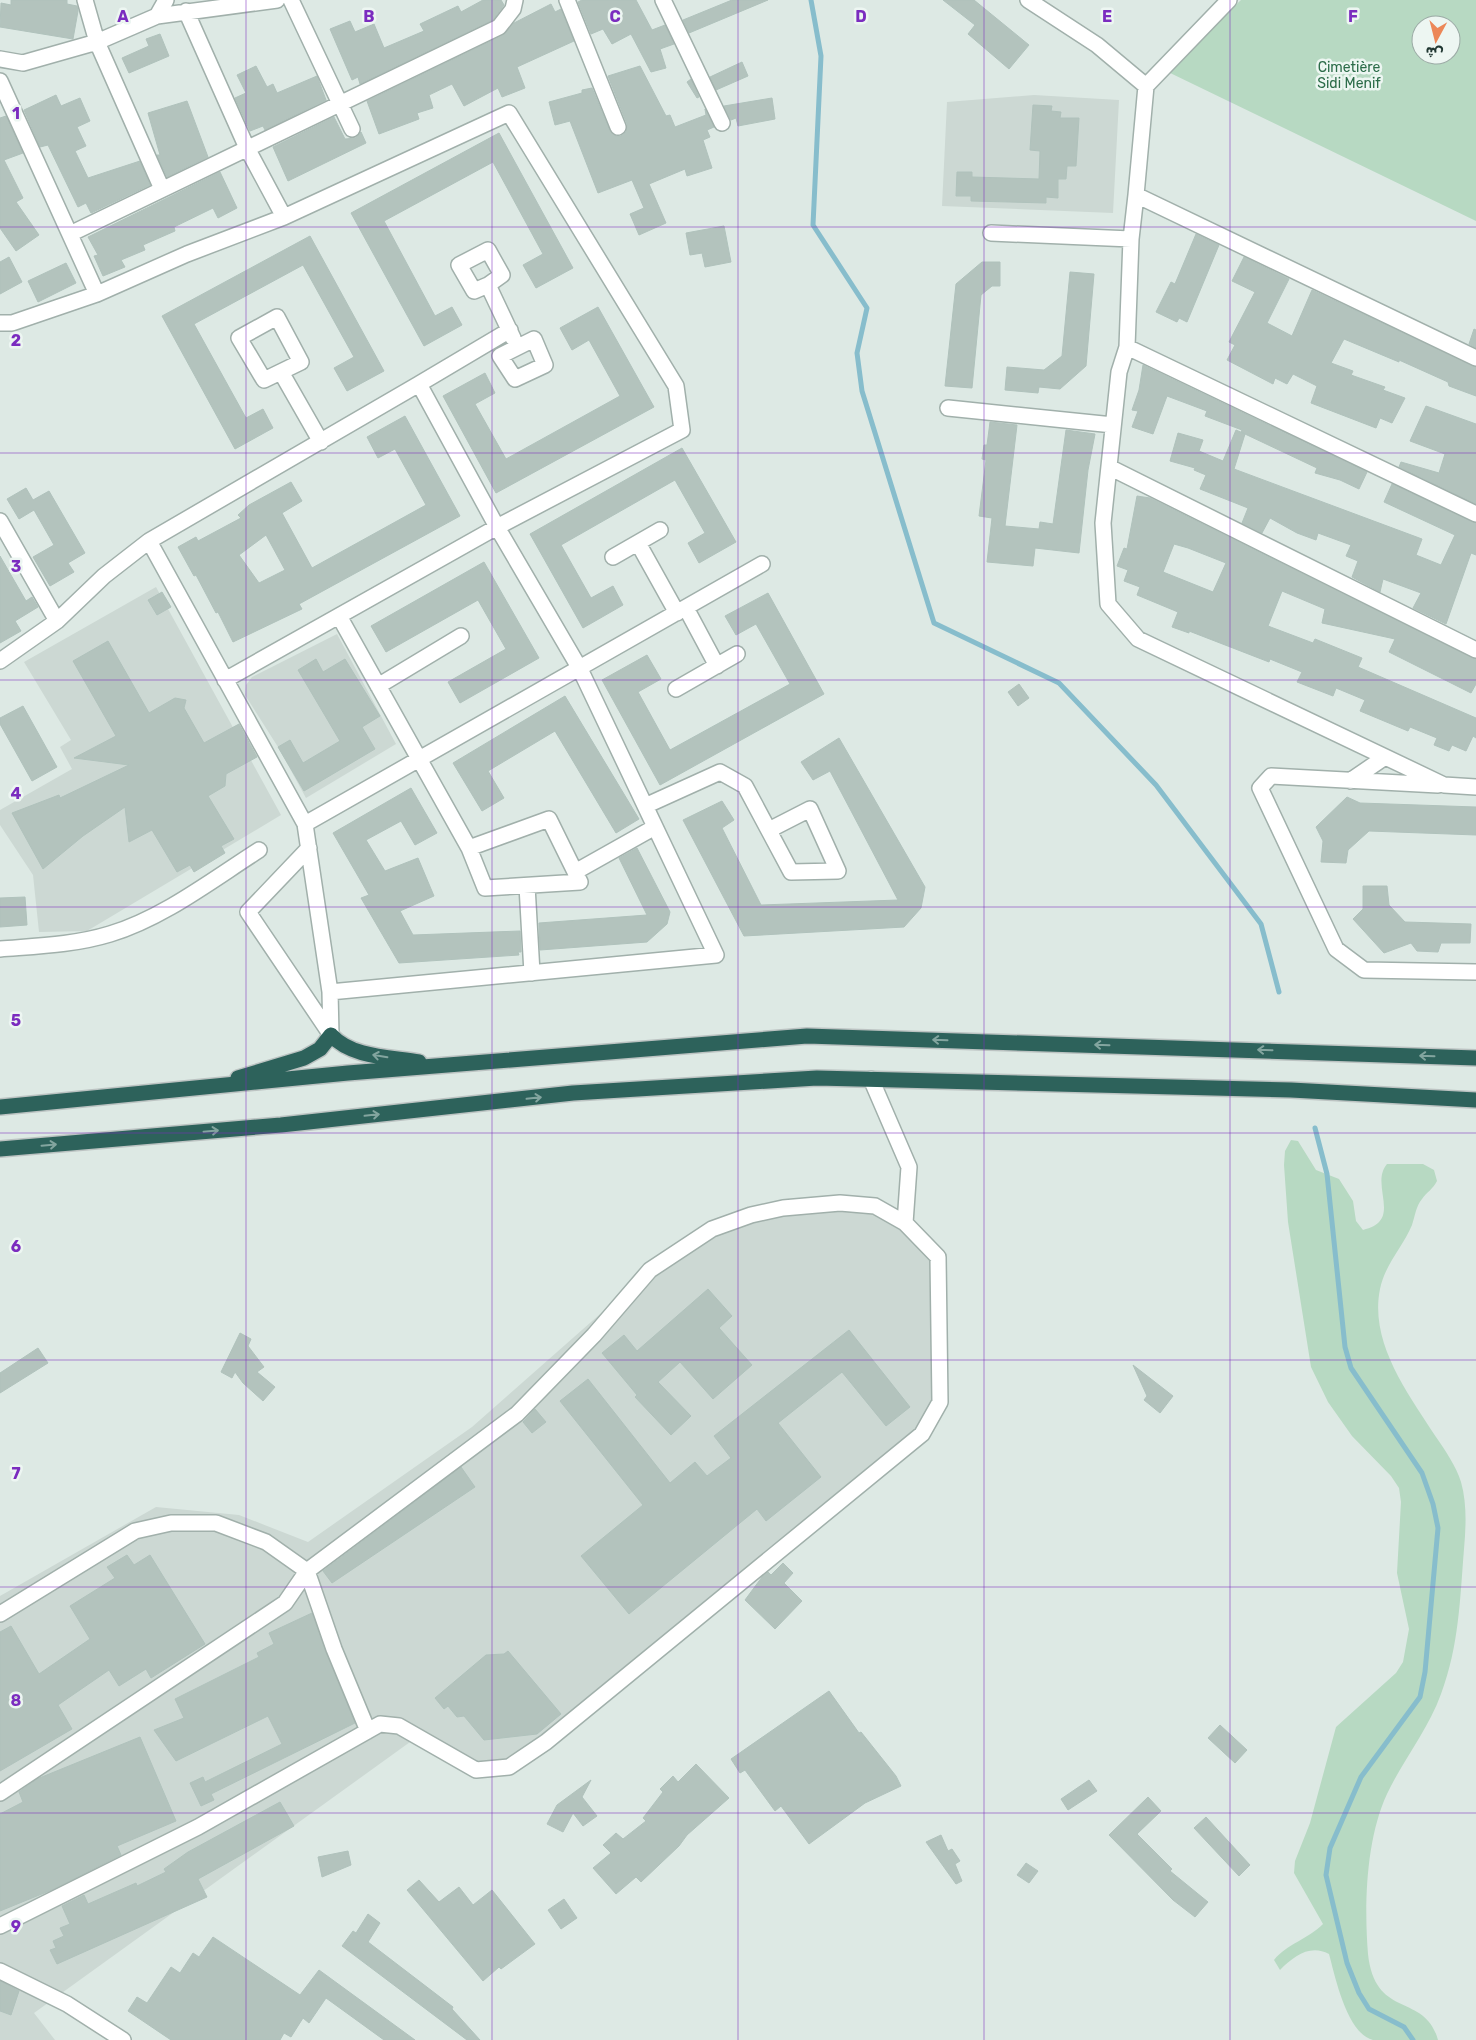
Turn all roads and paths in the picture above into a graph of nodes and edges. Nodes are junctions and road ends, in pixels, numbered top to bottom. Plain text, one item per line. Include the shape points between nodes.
1 (85, 0) edge
2 (166, 0) edge
3 (277, 0) edge
4 (291, 0) edge
5 (515, 0) edge
6 (567, 0) edge
7 (663, 0) edge
8 (1028, 0) edge
9 (1229, 0) edge
10 (1046, 6) edge
11 (186, 11) junction
12 (157, 16) junction
13 (97, 42) junction
14 (0, 59) edge
15 (0, 81) edge
16 (1146, 86) junction
17 (339, 104) junction
18 (722, 123) dead end
19 (618, 127) dead end
20 (352, 129) dead end
21 (247, 148) junction
22 (162, 189) junction
23 (1136, 195) junction
24 (284, 217) junction
25 (991, 233) dead end
26 (70, 234) junction
27 (1131, 239) junction
28 (488, 286) dead end
29 (97, 294) junction
30 (0, 323) edge
31 (510, 330) junction
32 (517, 346) dead end
33 (1126, 347) junction
34 (1476, 358) edge
35 (281, 372) dead end
36 (419, 384) junction
37 (948, 408) dead end
38 (1113, 425) junction
39 (321, 442) junction
40 (1108, 467) junction
41 (1476, 514) edge
42 (0, 521) edge
43 (497, 527) junction
44 (660, 530) dead end
45 (149, 541) junction
46 (638, 543) junction
47 (613, 557) dead end
48 (762, 564) dead end
49 (682, 610) junction
50 (339, 616) junction
51 (56, 621) junction
52 (461, 636) dead end
53 (1476, 650) edge
54 (737, 654) dead end
55 (0, 661) edge
56 (716, 666) junction
57 (580, 669) junction
58 (225, 680) junction
59 (378, 686) junction
60 (676, 689) dead end
61 (1384, 757) junction
62 (419, 760) junction
63 (1350, 780) junction
64 (1444, 785) junction
65 (1476, 787) edge
66 (645, 806) junction
67 (305, 824) junction
68 (655, 827) junction
69 (769, 830) junction
70 (309, 848) junction
71 (469, 848) junction
72 (259, 850) dead end
73 (575, 872) junction
74 (527, 886) junction
75 (0, 949) edge
76 (1476, 972) edge
77 (532, 973) junction
78 (330, 992) junction
79 (331, 1035) junction
80 (1476, 1058) edge
81 (446, 1066) junction
82 (871, 1079) junction
83 (207, 1088) junction
84 (1476, 1100) edge
85 (0, 1107) edge
86 (0, 1149) edge
87 (905, 1223) junction
88 (307, 1572) junction
89 (0, 1614) edge
90 (368, 1731) junction
91 (0, 1793) edge
92 (0, 1926) edge
93 (0, 1971) edge
94 (123, 2040) edge

1 - 13 street
2 - 12 street
3 - 11 street
4 - 17 street
5 - 17 street via 513,9 499,26
6 - 19 street
7 - 18 street
8 - 10 street
9 - 16 street
10 - 16 street
11 - 12 street
11 - 21 street
12 - 13 street
13 - 14 street via 23,63
13 - 22 street
15 - 26 street
16 - 23 street
17 - 20 street
17 - 21 street
21 - 22 street
21 - 24 street
22 - 26 street
23 - 27 street
23 - 34 street
24 - 29 street via 187,254
24 - 43 street via 509,113 676,386 682,430
25 - 27 street
26 - 29 street
27 - 33 street
28 - 31 street
29 - 30 street via 12,323
31 - 32 street
31 - 36 street
33 - 38 street via 1119,372
33 - 41 street
35 - 39 street
36 - 39 street
36 - 43 street
37 - 38 street
38 - 40 street
39 - 45 street
40 - 53 street
40 - 61 street via 1103,523 1108,604 1138,639
42 - 51 street
43 - 50 street
43 - 57 street
44 - 46 street
45 - 51 street via 104,576
45 - 58 street
46 - 47 street
46 - 49 street
48 - 49 street
49 - 56 street
49 - 57 street
50 - 58 street
50 - 59 street
51 - 55 street
52 - 59 street
54 - 56 street
56 - 60 street
57 - 62 street
57 - 66 street
58 - 67 street
59 - 62 street
61 - 63 street
61 - 64 street
62 - 67 street
62 - 71 street
63 - 64 street
63 - 76 street via 1271,776 1260,788 1336,950 1364,970
64 - 65 street
66 - 68 street
66 - 69 street via 720,772 745,786
67 - 70 street
68 - 73 street
68 - 77 street via 716,955
69 - 69 street via 810,809 838,871 790,872
70 - 78 street
70 - 79 street via 248,912
71 - 73 street via 549,819
71 - 74 street via 485,888
72 - 75 street via 141,922 110,934 80,942
73 - 74 street via 580,882
74 - 77 street
77 - 78 street
78 - 79 street
81 -> 79 highway via 363,1053 338,1043
79 - 83 highway via 320,1049 304,1058
80 -> 81 highway via 807,1036
81 - 83 highway
82 - 84 highway via 1291,1090
86 -> 82 highway via 281,1125 573,1093 818,1078
82 - 87 street via 909,1167
83 - 85 highway
87 - 88 street via 875,1206 840,1203 783,1208 712,1229 650,1270 594,1335 517,1414
87 - 90 street via 938,1257 940,1402 922,1434 546,1742 508,1767 476,1770 400,1726 380,1724
88 - 89 street via 266,1542 216,1523 171,1523 136,1531
88 - 90 street
88 - 91 street via 286,1603
90 - 92 street via 198,1827
93 - 94 street via 67,2004

